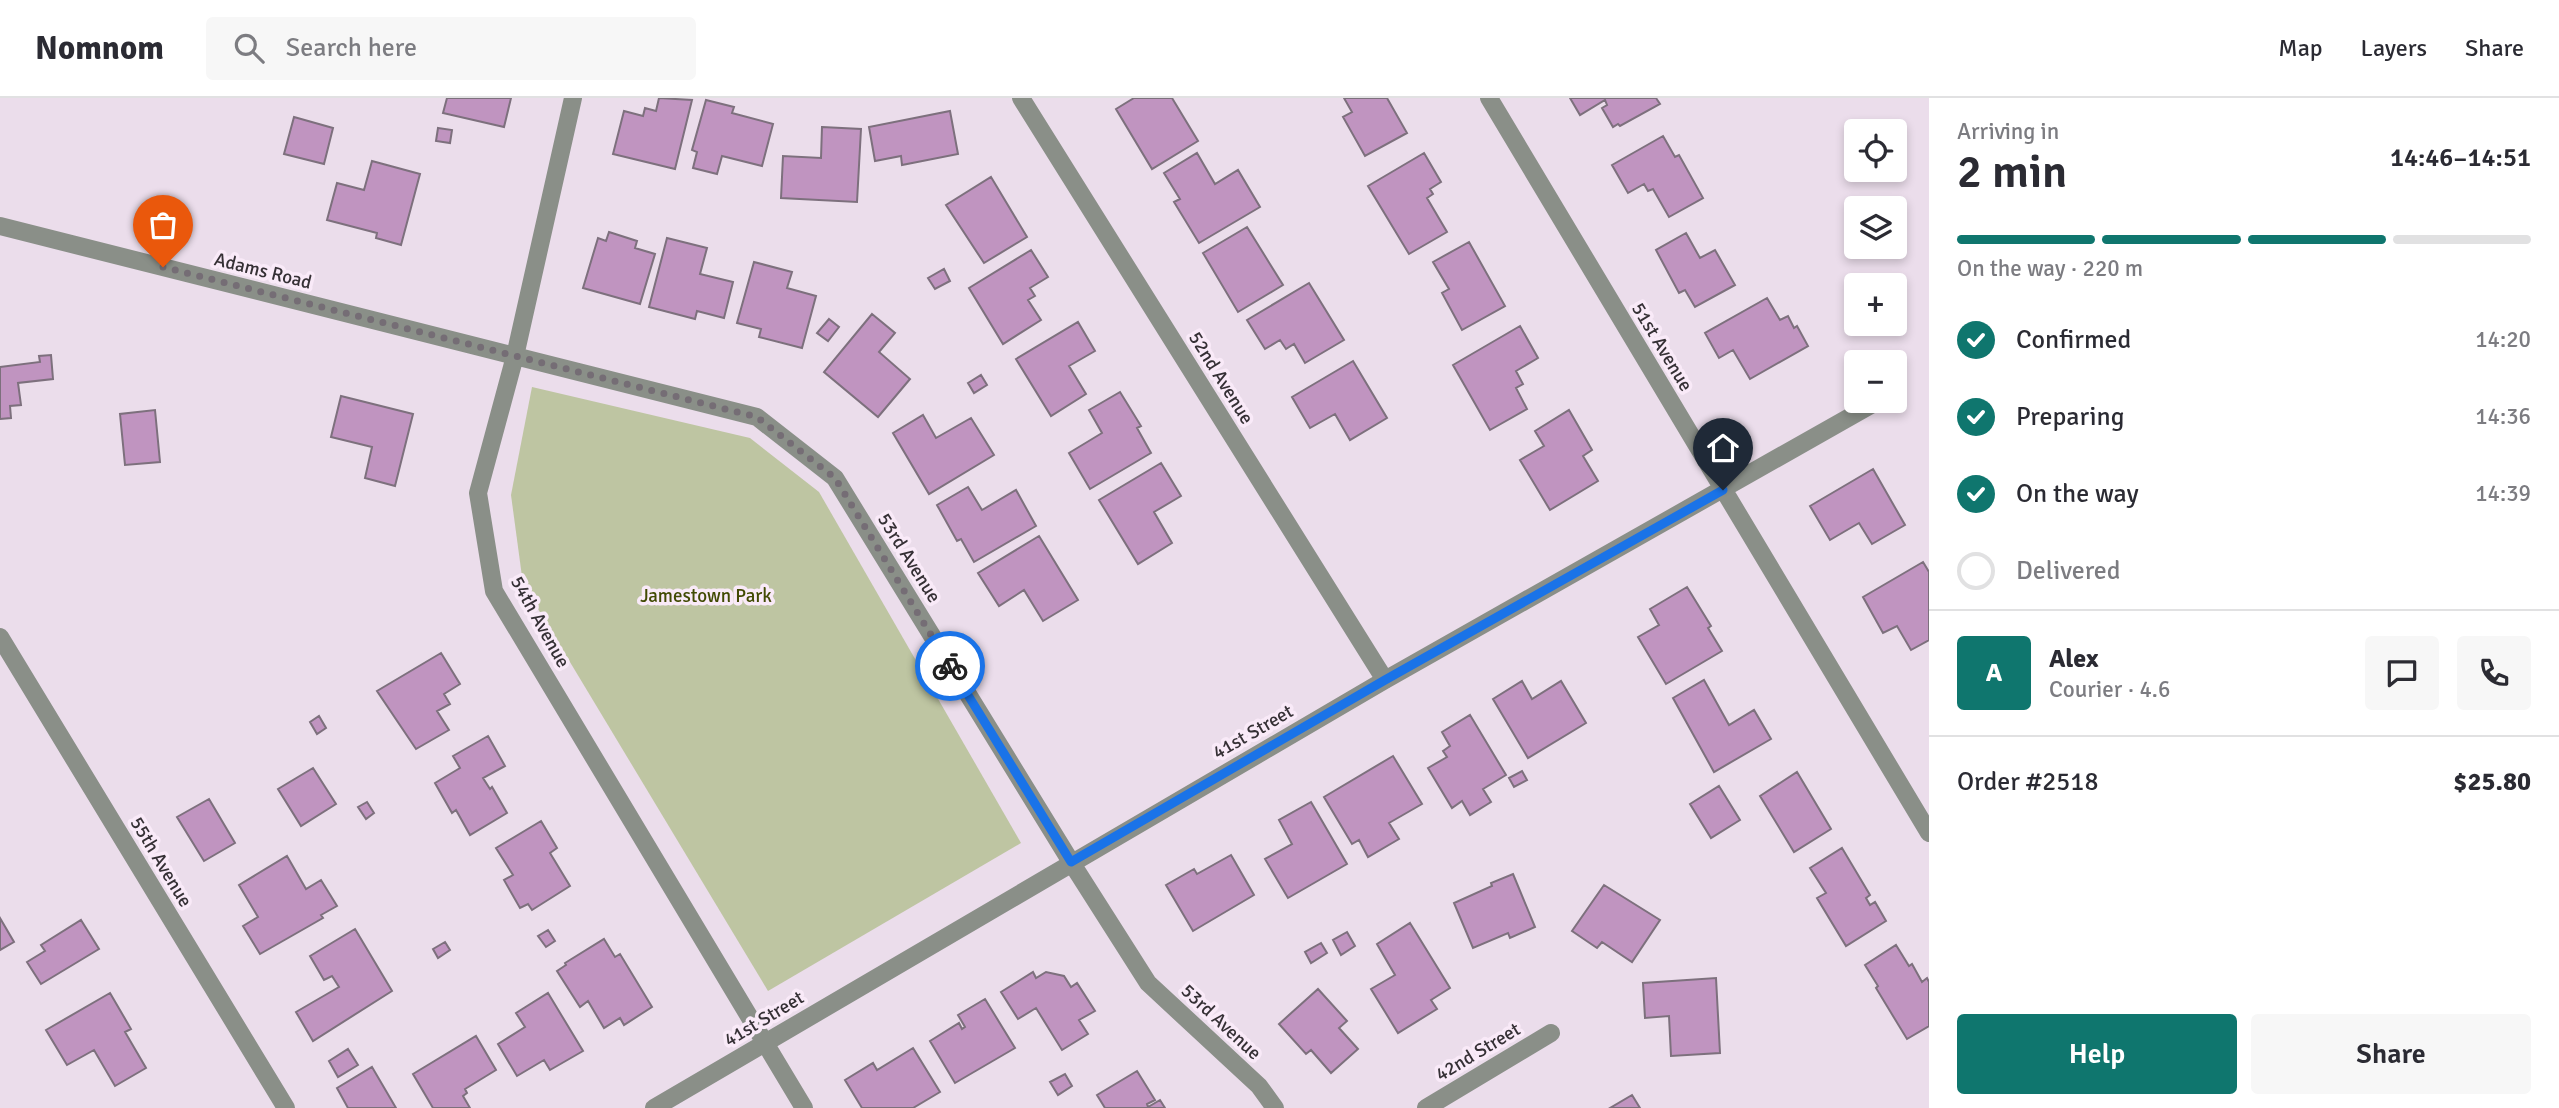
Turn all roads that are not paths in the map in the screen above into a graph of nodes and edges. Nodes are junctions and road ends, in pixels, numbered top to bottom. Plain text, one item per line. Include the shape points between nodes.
1 (573, 98) edge
2 (1021, 98) edge
3 (1489, 98) edge
4 (0, 226) edge
5 (515, 356) junction
6 (1857, 413) edge
7 (1723, 490) junction
8 (0, 637) edge
9 (1385, 680) junction
10 (1929, 833) edge
11 (1071, 862) junction
12 (1551, 1032) dead end
13 (764, 1043) junction
14 (286, 1108) edge
15 (654, 1108) edge
16 (804, 1108) edge
17 (1275, 1108) edge
18 (1426, 1108) edge

1 - 5 street, 54th Avenue
2 - 9 street, 52nd Avenue
3 - 7 street, 51st Avenue
4 - 5 street, Adams Road
5 - 11 street, 53rd Avenue via 757,417 835,478
5 - 13 street, 54th Avenue via 478,493 494,591
6 - 7 street, 41st Street
7 - 9 street, 41st Street
7 - 10 street, 51st Avenue
8 - 14 street, 55th Avenue
9 - 11 street, 41st Street
11 - 13 street, 41st Street
11 - 17 street, 53rd Avenue via 1148,983 1259,1086
12 - 18 street, 42nd Street
13 - 15 street, 41st Street
13 - 16 street, 54th Avenue

